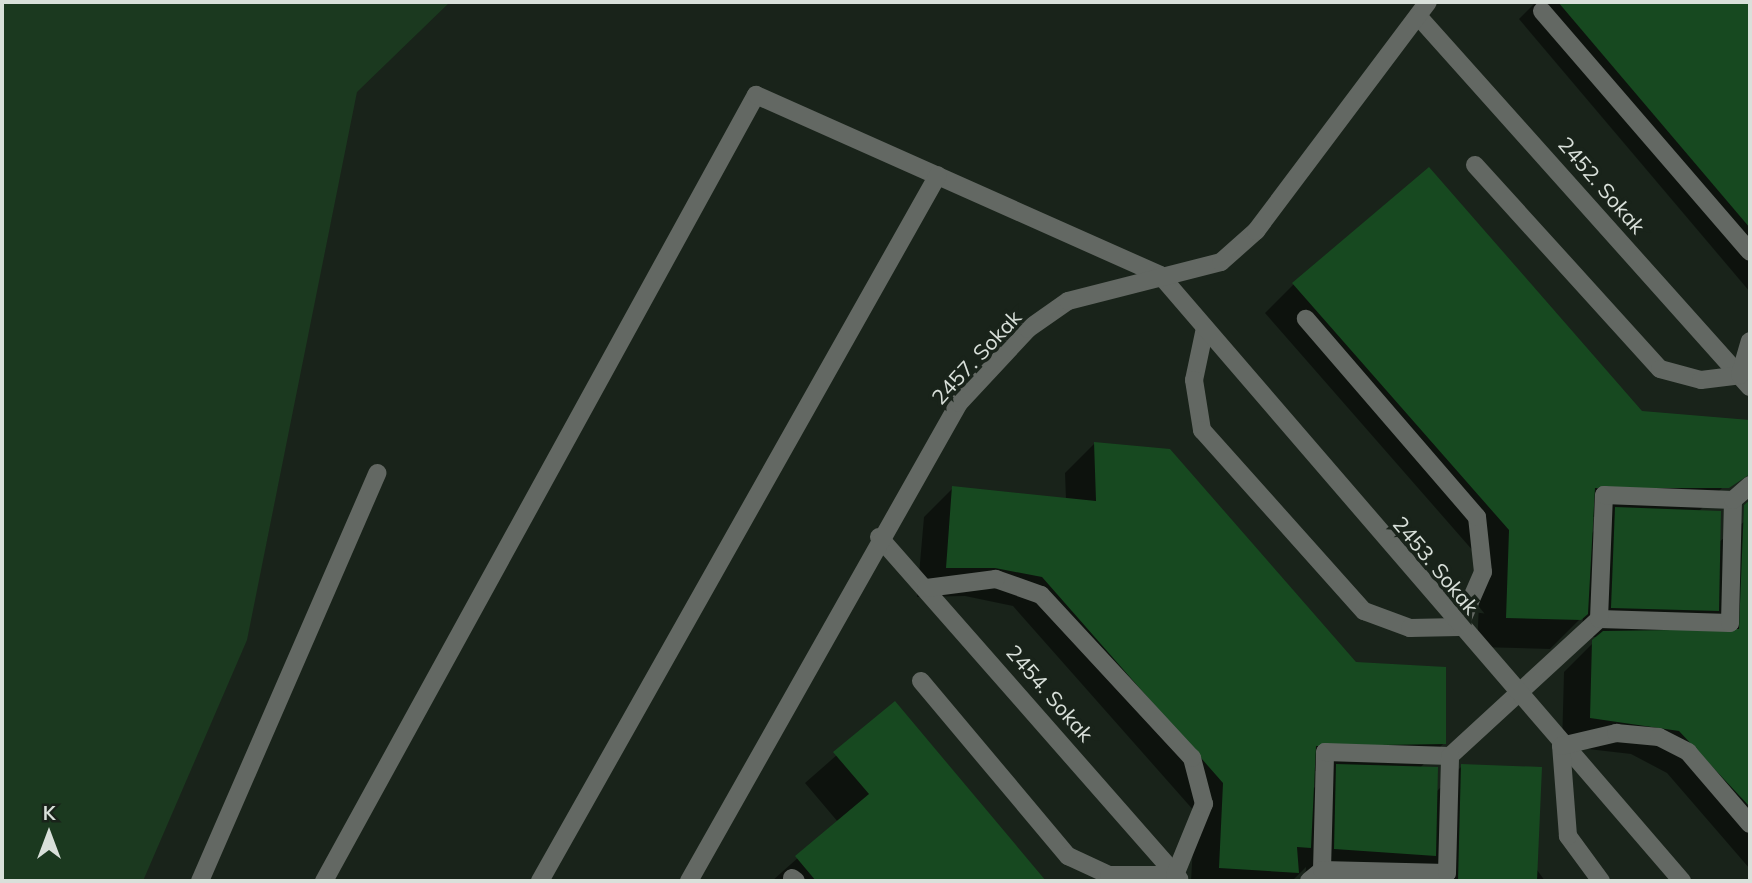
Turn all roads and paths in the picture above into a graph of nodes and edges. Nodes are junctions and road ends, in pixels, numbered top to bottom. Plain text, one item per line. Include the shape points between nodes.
1 (1423, 9) edge
2 (1542, 11) dead end
3 (1475, 165) dead end
4 (937, 175) junction
5 (1750, 252) edge
6 (1160, 275) junction
7 (1306, 319) dead end
8 (1205, 328) junction
9 (1750, 341) edge
10 (1745, 381) edge
11 (377, 473) dead end
12 (1750, 485) edge
13 (1733, 499) junction
14 (879, 537) junction
15 (927, 588) junction
16 (1599, 619) junction
17 (1459, 627) junction
18 (921, 681) dead end
19 (1518, 696) junction
20 (1561, 746) junction
21 (1450, 756) junction
22 (1750, 824) edge
23 (1316, 876) edge
24 (1178, 878) edge
25 (200, 881) edge
26 (324, 881) edge
27 (540, 881) edge
28 (689, 881) edge
29 (1601, 881) edge
30 (1682, 881) edge

1 - 6 street, 2457. Sokak via 1256,231 1221,262
1 - 10 street, 2452. Sokak
2 - 5 street
3 - 10 street via 1649,361 1687,378
4 - 6 street
4 - 26 street via 756,95
4 - 27 street
6 - 8 street, 2453. Sokak
6 - 14 street, 2457. Sokak via 1068,301 1028,329 959,403
7 - 17 street via 1477,517 1483,572
8 - 17 street, 2453. Sokak
8 - 17 street via 1194,380 1202,430 1364,611 1410,628
9 - 10 street
11 - 25 street
12 - 13 street
13 - 16 street via 1604,495
13 - 16 street via 1730,623
14 - 15 street, 2454. Sokak
14 - 28 street, 2457. Sokak
15 - 24 street, 2454. Sokak
15 - 24 street via 996,579 1041,595 1192,758 1204,804
16 - 19 street
17 - 19 street, 2453. Sokak
18 - 24 street via 1068,856 1109,875
19 - 20 street, 2453. Sokak
19 - 21 street
20 - 22 street via 1616,733 1660,737 1688,752
20 - 29 street via 1568,835
20 - 30 street, 2453. Sokak
21 - 23 street via 1447,873
21 - 23 street via 1325,752

